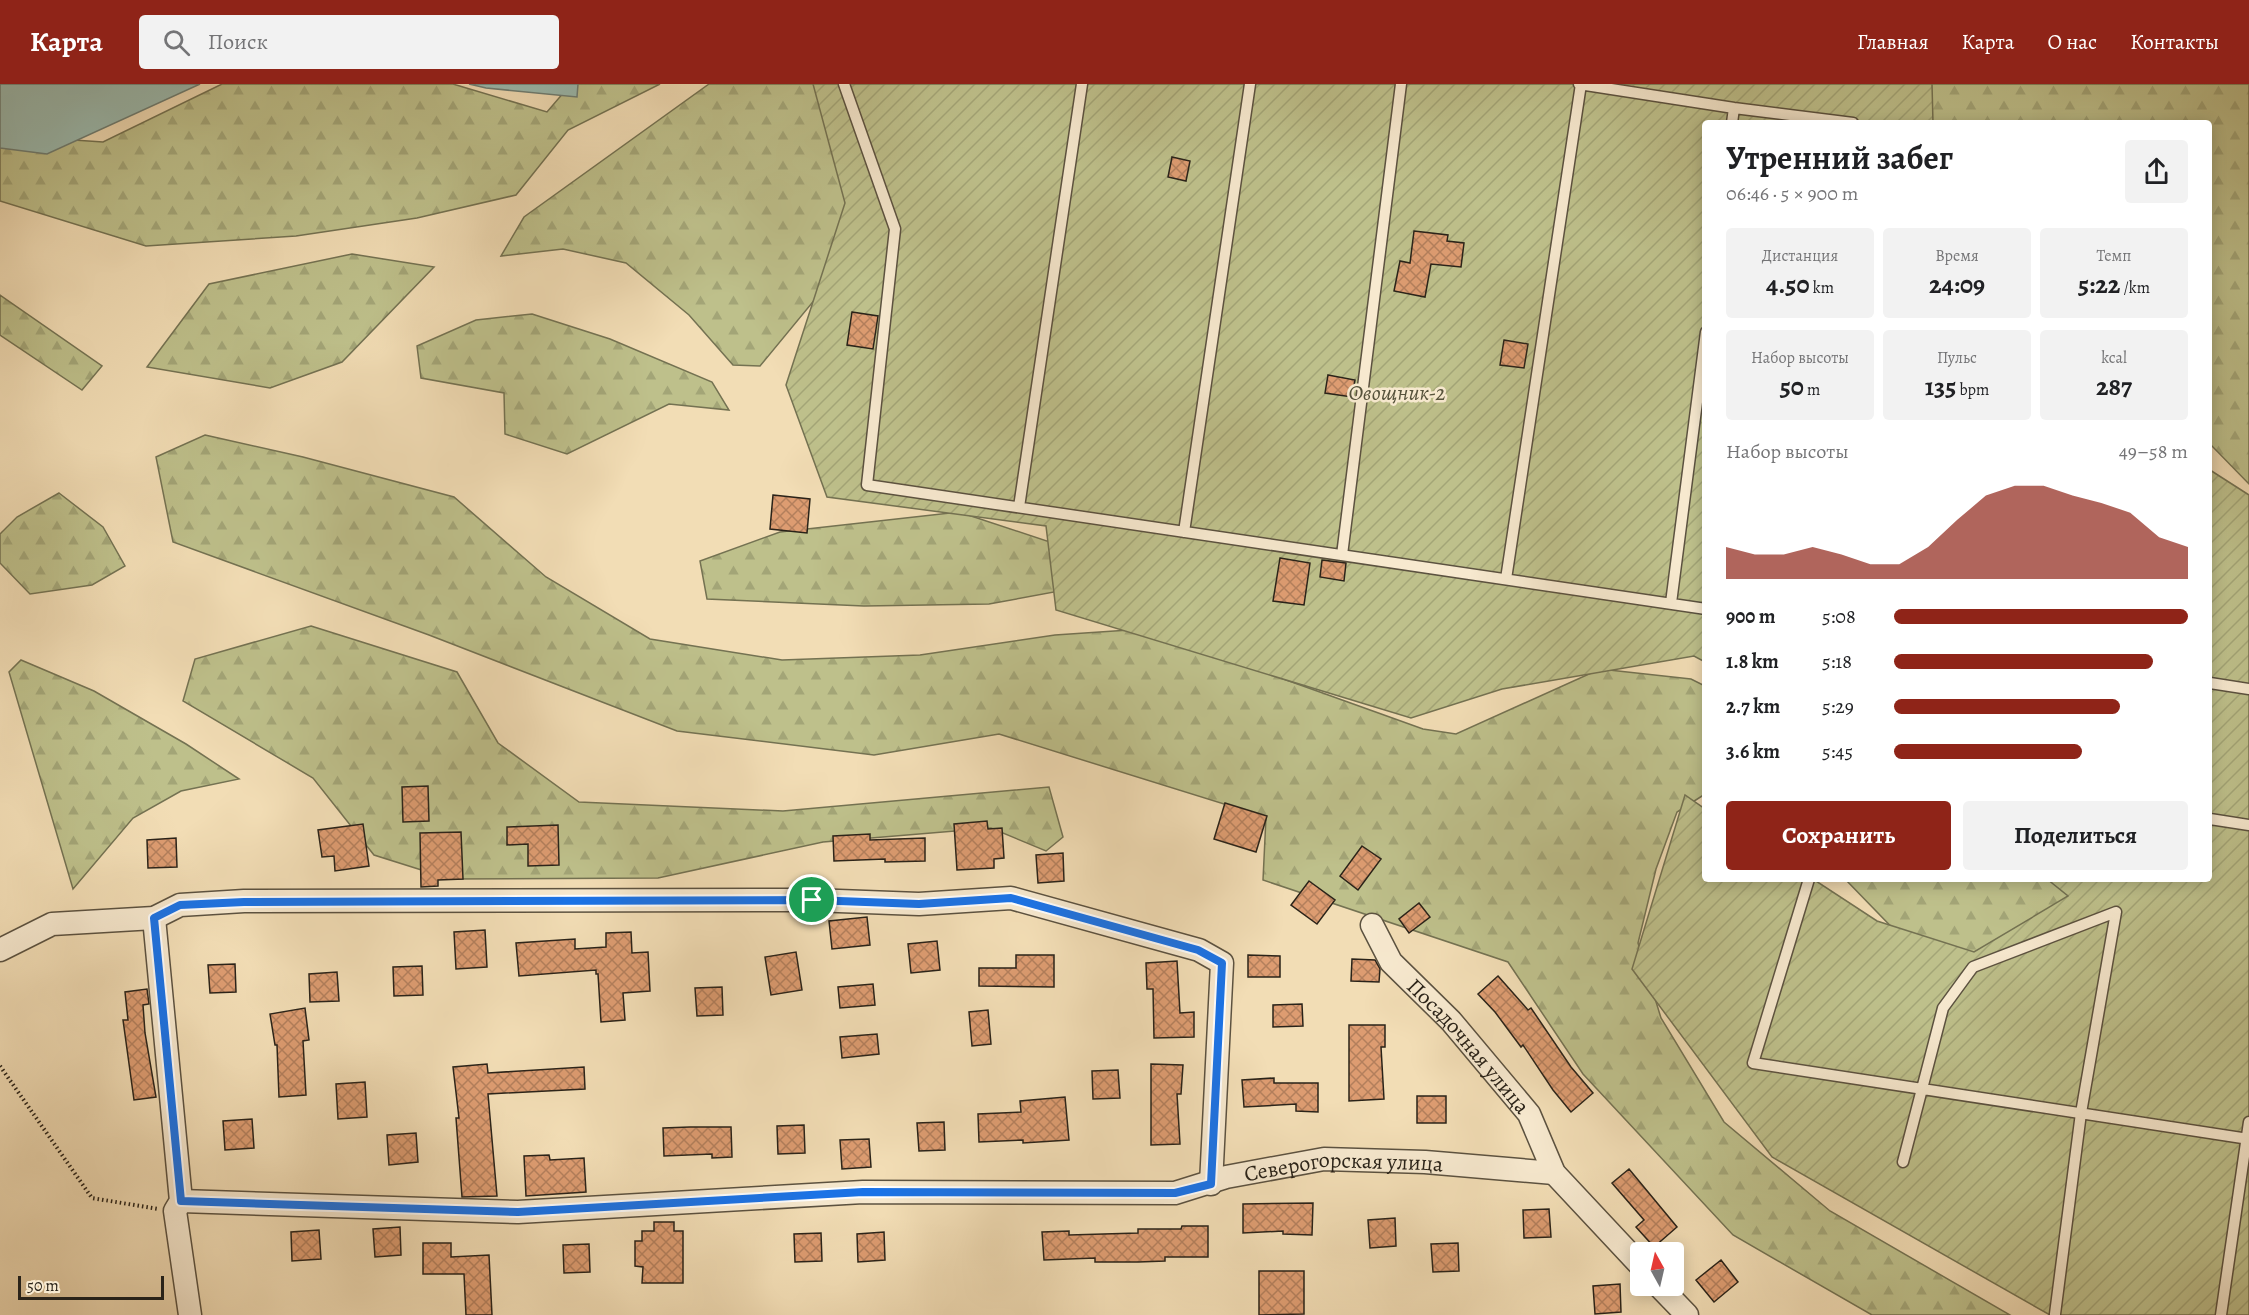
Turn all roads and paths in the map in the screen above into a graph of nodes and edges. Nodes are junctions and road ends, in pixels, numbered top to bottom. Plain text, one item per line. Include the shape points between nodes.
1 (844, 84) edge
2 (1082, 84) edge
3 (1250, 84) edge
4 (1401, 84) edge
5 (1580, 84) edge
6 (1734, 108) junction
7 (1732, 120) edge
8 (1830, 120) edge
9 (1702, 363) edge
10 (1018, 507) junction
11 (1184, 532) junction
12 (1342, 555) junction
13 (1506, 579) junction
14 (1671, 603) junction
15 (1702, 608) edge
16 (2212, 683) edge
17 (2249, 689) edge
18 (2212, 819) edge
19 (2249, 825) edge
20 (1808, 882) edge
21 (154, 918) junction
22 (1372, 925) dead end
23 (0, 950) edge
24 (0, 1066) edge
25 (1923, 1089) junction
26 (2081, 1113) junction
27 (2249, 1122) edge
28 (2248, 1138) edge
29 (1903, 1162) dead end
30 (1554, 1173) junction
31 (1211, 1184) junction
32 (178, 1206) junction
33 (1630, 1254) edge
34 (1669, 1296) edge
35 (2055, 1314) edge
36 (190, 1315) edge
37 (1687, 1315) edge
38 (2221, 1315) edge

1 - 10 lane via 895,229 867,485
2 - 10 lane
3 - 11 lane
4 - 12 lane
5 - 6 lane
5 - 13 lane
6 - 7 lane
6 - 8 lane
9 - 14 lane
10 - 11 lane
11 - 12 lane
12 - 13 lane
13 - 14 lane
14 - 15 lane
16 - 17 lane
18 - 19 lane
20 - 25 lane via 1753,1063
21 - 23 street via 52,924
21 - 31 street via 180,905 244,902 812,900 919,904 1011,898 1198,950 1222,963
21 - 32 street
22 - 30 street, Посадочная улица via 1391,962 1451,1021 1530,1114
24 - 32 path via 92,1198
25 - 26 lane
25 - 26 lane via 1943,1008 1973,967 2116,912
25 - 29 lane
26 - 28 lane
26 - 35 lane
27 - 28 lane
28 - 38 lane
30 - 31 street, Северогорская улица via 1425,1162 1324,1159
30 - 33 street
31 - 32 street, Северогорская улица via 1175,1193 863,1192 518,1212
32 - 36 street
34 - 37 street

